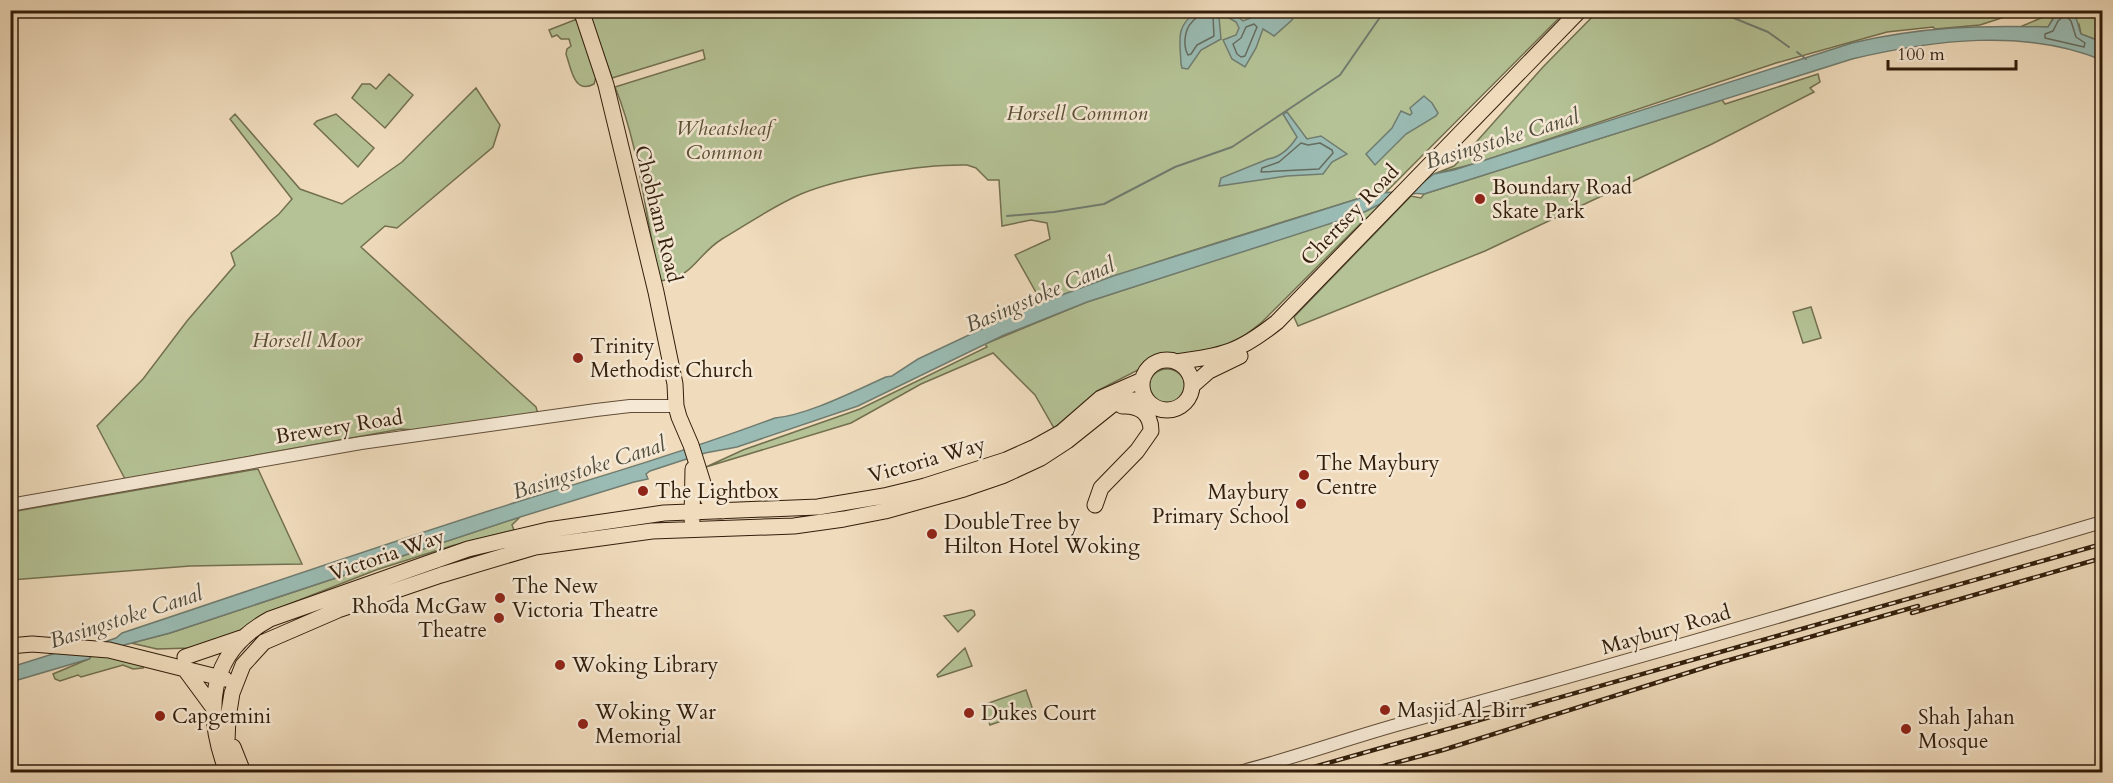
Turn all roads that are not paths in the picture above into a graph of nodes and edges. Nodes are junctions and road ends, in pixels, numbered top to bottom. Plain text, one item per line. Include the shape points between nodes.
1 (581, 10) edge
2 (1580, 10) edge
3 (1277, 322) junction
4 (1176, 362) junction
5 (1142, 380) junction
6 (1192, 386) junction
7 (1146, 400) junction
8 (676, 406) junction
9 (1107, 410) junction
10 (696, 465) junction
11 (692, 491) junction
12 (10, 505) edge
13 (1095, 505) dead end
14 (723, 511) junction
15 (664, 513) junction
16 (698, 519) junction
17 (2103, 522) edge
18 (243, 637) junction
19 (39, 644) junction
20 (10, 646) edge
21 (144, 654) junction
22 (184, 663) junction
23 (220, 671) junction
24 (237, 678) junction
25 (213, 706) junction
26 (228, 729) junction
27 (226, 770) edge
28 (243, 772) edge
29 (1239, 772) edge

1 - 8 main road, Chobham Road via 606,85 656,292
2 - 3 main road, Chertsey Road
3 - 4 main road, Chertsey Road via 1226,354
3 - 6 main road, Chertsey Road via 1247,353 1209,371
4 - 5 main road via 1155,363
4 - 6 main road via 1187,370
5 - 7 main road
5 - 14 main road, Victoria Way via 1101,398 1062,432 1035,447 925,486 818,507
6 - 7 main road via 1183,404 1171,410 1158,409
7 - 9 main road, Victoria Way via 1124,400
8 - 10 main road, Chobham Road
8 - 12 street, Brewery Road via 618,407 361,442
9 - 13 main road via 1137,408 1149,417 1151,431 1101,488
9 - 16 main road, Victoria Way via 1041,458 1002,476 885,511 779,519
10 - 11 main road, Chobham Road
10 - 14 main road, Chobham Road via 708,499
10 - 16 main road, Chobham Road
11 - 15 main road via 680,507
11 - 16 main road, Chobham Road
14 - 16 main road, Victoria Way
15 - 16 main road, Victoria Way
15 - 18 main road, Victoria Way via 548,530 468,549 298,608 270,619
16 - 24 main road, Victoria Way via 652,531 535,547 338,610 264,642
17 - 29 street, Maybury Road
18 - 22 main road
18 - 23 main road, Victoria Way
19 - 20 main road
19 - 21 main road
19 - 21 main road via 42,639 78,639
21 - 22 main road
22 - 23 main road
22 - 25 main road
23 - 24 main road
23 - 25 main road, Victoria Way
24 - 26 main road, Victoria Way
25 - 27 main road, Victoria Way via 218,749
26 - 27 main road, Victoria Way via 232,763
26 - 28 main road, Victoria Way

